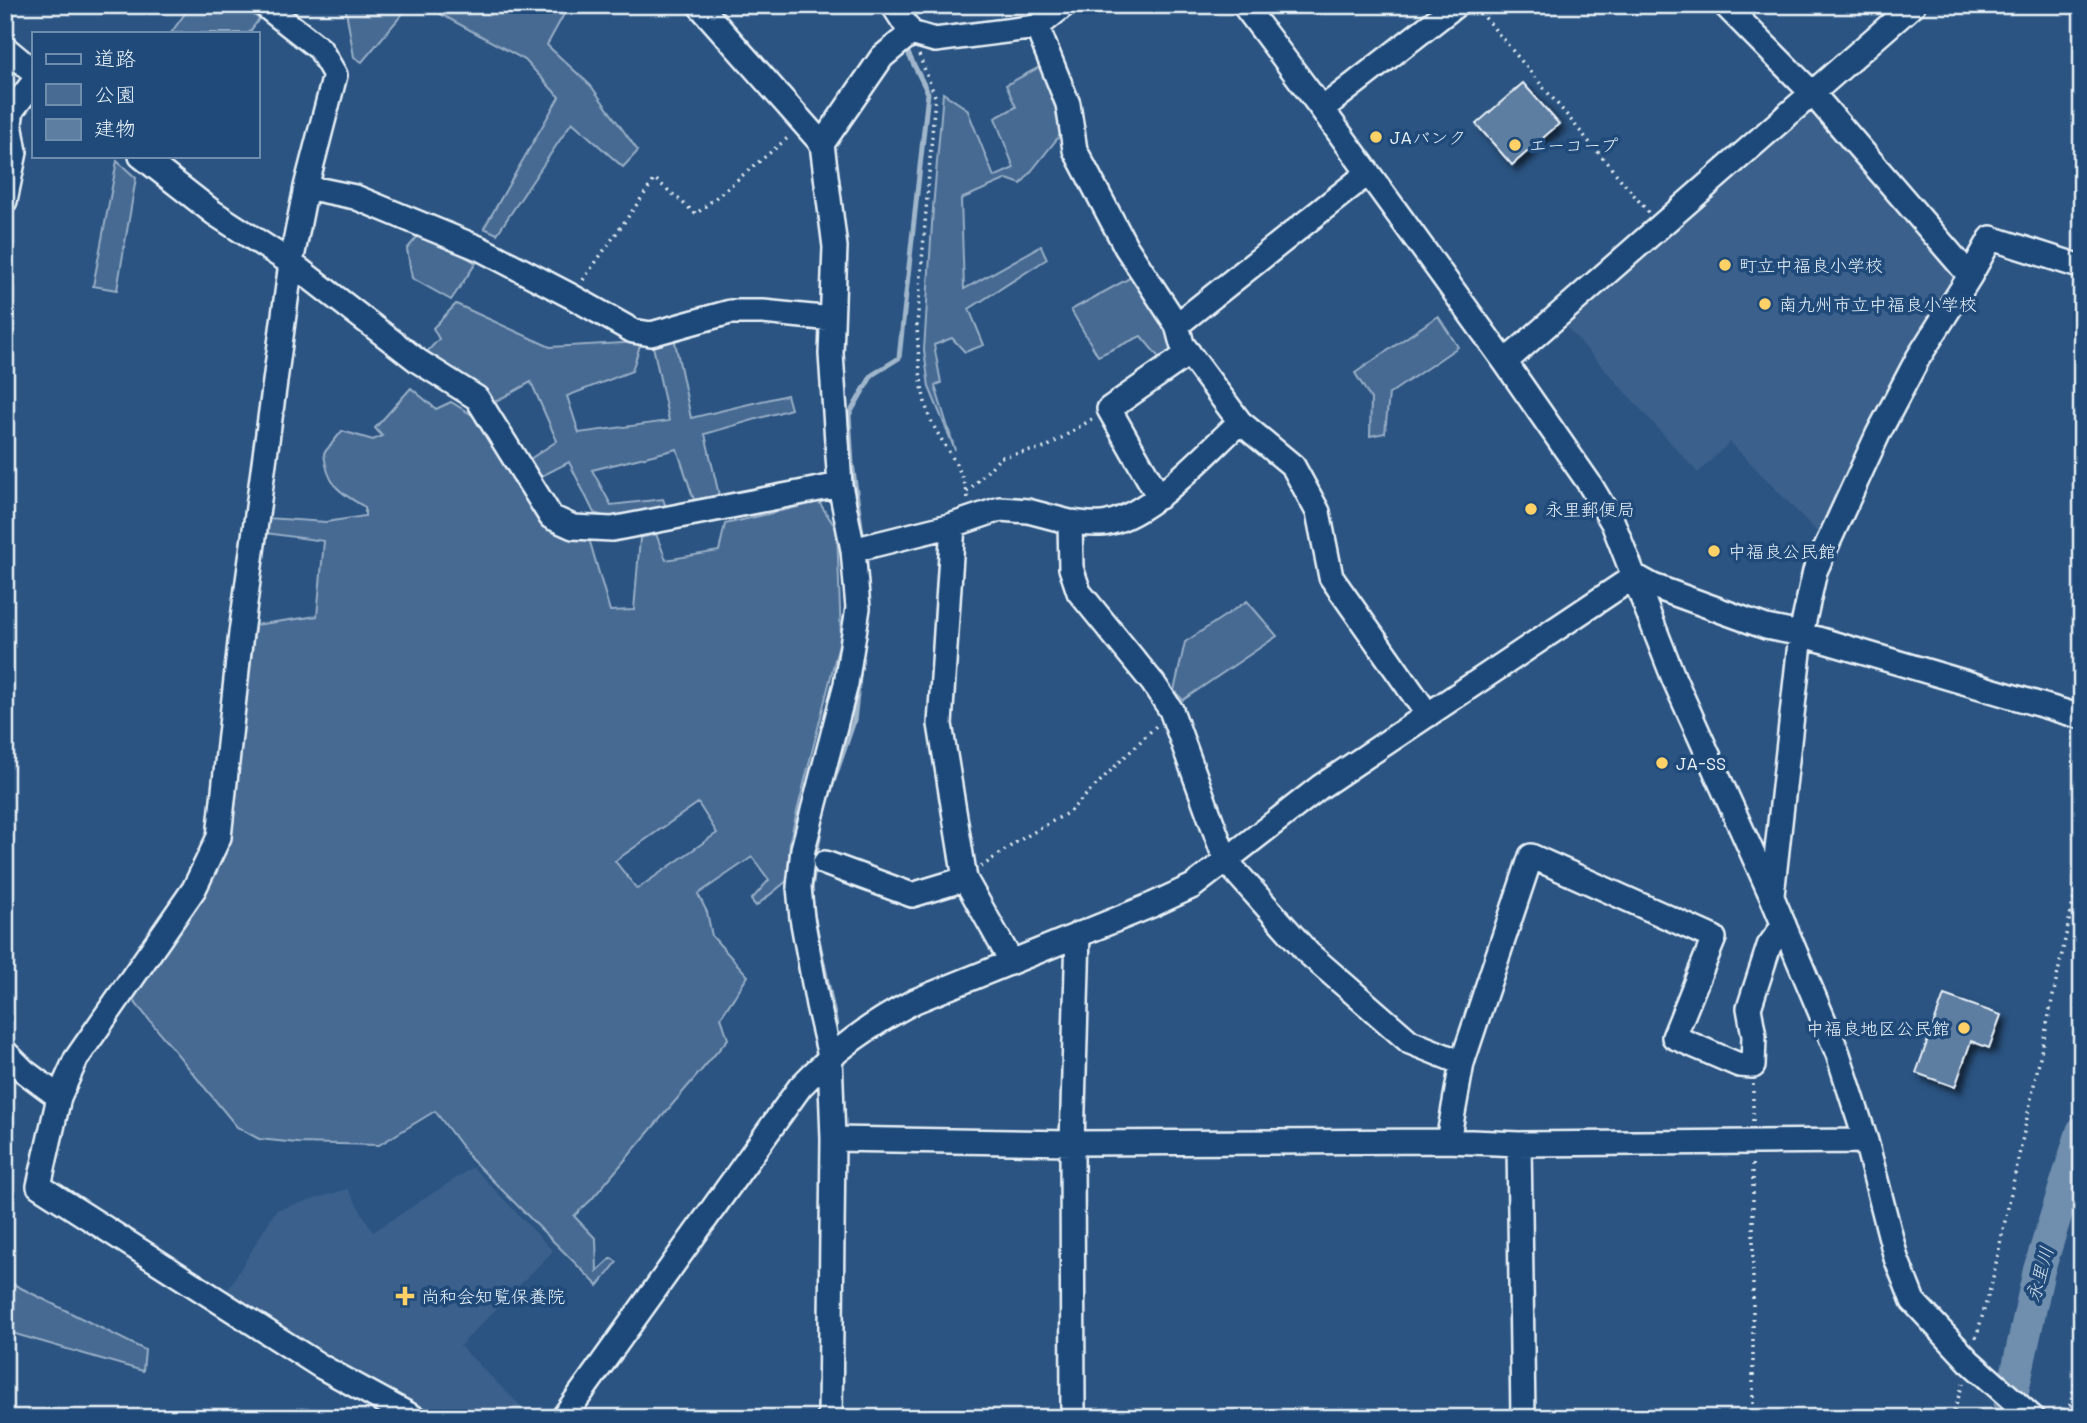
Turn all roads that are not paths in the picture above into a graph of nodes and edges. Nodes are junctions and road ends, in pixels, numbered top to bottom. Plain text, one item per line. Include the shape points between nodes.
1 (264, 5) edge
2 (699, 5) edge
3 (893, 5) edge
4 (1064, 5) edge
5 (1244, 5) edge
6 (1456, 5) edge
7 (1725, 5) edge
8 (1913, 5) edge
9 (1037, 27) junction
10 (904, 38) junction
11 (5, 48) edge
12 (32, 70) edge
13 (32, 84) edge
14 (1813, 94) junction
15 (1322, 109) junction
16 (822, 144) junction
17 (144, 158) edge
18 (1368, 173) junction
19 (306, 187) junction
20 (5, 201) edge
21 (291, 263) junction
22 (2082, 267) edge
23 (1970, 276) junction
24 (832, 319) junction
25 (1177, 325) junction
26 (1189, 353) junction
27 (1505, 362) junction
28 (1240, 422) junction
29 (841, 485) junction
30 (1158, 496) junction
31 (961, 522) junction
32 (1070, 522) junction
33 (862, 548) junction
34 (1635, 576) junction
35 (1801, 634) junction
36 (1428, 715) junction
37 (2082, 718) edge
38 (1226, 861) junction
39 (825, 863) dead end
40 (965, 879) junction
41 (1772, 897) junction
42 (1784, 925) junction
43 (1077, 934) junction
44 (1011, 961) junction
45 (5, 1052) edge
46 (830, 1056) junction
47 (1462, 1063) junction
48 (59, 1097) junction
49 (833, 1139) junction
50 (1448, 1141) junction
51 (1866, 1141) junction
52 (1072, 1143) junction
53 (1519, 1144) junction
54 (415, 1418) edge
55 (563, 1418) edge
56 (830, 1418) edge
57 (1073, 1418) edge
58 (1523, 1418) edge
59 (2033, 1418) edge

1 - 19 street via 320,49 335,75
2 - 16 street
3 - 10 street
4 - 9 street
5 - 15 street
6 - 15 street
7 - 14 street
8 - 14 street
9 - 10 street via 935,40
9 - 25 street via 1068,104 1075,150 1126,247
10 - 16 street via 882,57
11 - 12 street
13 - 20 street via 12,110 15,152
14 - 23 street
14 - 27 street
15 - 18 street
16 - 24 street via 835,247
17 - 21 street via 214,213
18 - 25 street
18 - 27 street
19 - 21 street
19 - 24 street via 355,197 481,249 633,331 651,334 730,312
21 - 29 street via 418,361 477,398 551,517 573,527 612,529
21 - 48 street via 241,633 219,837 194,889 75,1059
22 - 23 street via 1991,238
23 - 35 street via 1918,358 1878,434 1815,571
24 - 29 street
25 - 26 street
26 - 28 street
26 - 30 street via 1109,409
27 - 34 street via 1613,523
28 - 30 street
28 - 36 street via 1293,466 1318,512 1331,577
29 - 33 street
30 - 32 street via 1124,518 1105,524
31 - 32 street via 999,509
31 - 33 street
31 - 40 street via 940,724
32 - 38 street via 1071,568 1079,592 1171,710
33 - 46 street via 848,672 803,849 799,887 817,1005
34 - 35 street via 1766,627
34 - 36 street
34 - 41 street via 1674,679
35 - 37 street
35 - 41 street
36 - 38 street via 1320,788
38 - 43 street via 1193,886
38 - 47 street via 1308,953 1410,1042
39 - 40 street via 912,895
40 - 44 street
41 - 42 street
42 - 47 street via 1769,946 1749,1008 1753,1066 1739,1065 1674,1038 1714,938 1531,856
42 - 51 street via 1838,1054
43 - 44 street
43 - 52 street
44 - 46 street via 884,1017
45 - 48 street
46 - 49 street
46 - 55 street via 800,1087
47 - 50 street
48 - 54 street via 38,1186 322,1367
49 - 52 street
49 - 56 street
50 - 52 street
50 - 53 street
51 - 53 street
51 - 59 street via 1896,1258 1913,1301 1969,1361
52 - 57 street
53 - 58 street

